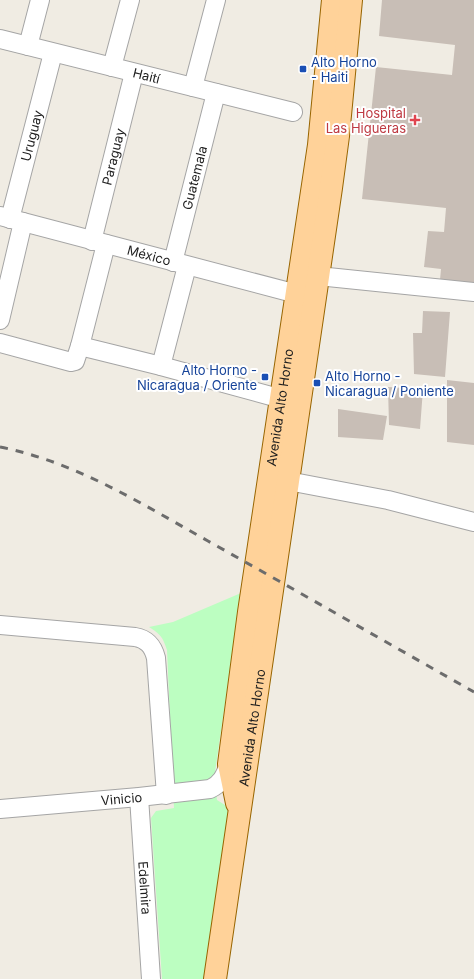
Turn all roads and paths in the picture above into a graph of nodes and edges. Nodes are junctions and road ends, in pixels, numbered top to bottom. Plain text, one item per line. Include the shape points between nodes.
1 (40, 0) edge
2 (130, 0) edge
3 (216, 0) edge
4 (332, 0) edge
5 (351, 0) edge
6 (0, 39) edge
7 (28, 46) junction
8 (53, 52) junction
9 (112, 67) junction
10 (134, 73) junction
11 (193, 87) junction
12 (216, 93) junction
13 (293, 112) dead end
14 (11, 219) edge
15 (99, 242) junction
16 (180, 264) junction
17 (318, 276) junction
18 (474, 292) edge
19 (297, 294) junction
20 (0, 320) edge
21 (0, 343) edge
22 (80, 346) junction
23 (161, 366) junction
24 (282, 399) junction
25 (288, 481) junction
26 (474, 522) edge
27 (0, 625) edge
28 (229, 764) junction
29 (166, 795) junction
30 (139, 797) junction
31 (0, 809) edge
32 (240, 813) junction
33 (152, 979) edge
34 (215, 979) edge

1 - 7 street
2 - 9 street
3 - 11 street
4 - 19 main road, Avenida Alto Horno via 319,145
5 - 17 main road, Avenida Alto Horno via 338,136
6 - 7 street, Haití
7 - 8 street, Haití
8 - 9 street, Haití
8 - 14 street, Uruguay
9 - 10 street, Haití
10 - 11 street, Haití
10 - 15 street, Paraguay
11 - 12 street, Haití
12 - 13 street, Haití
12 - 16 street, Guatemala
14 - 15 street, México
14 - 20 street, Uruguay
15 - 16 street, México
15 - 22 street, Paraguay
16 - 19 street, México
16 - 23 street, Guatemala
17 - 18 street
17 - 25 main road, Avenida Alto Horno
19 - 24 main road, Avenida Alto Horno
21 - 22 street, Paraguay via 71,362 77,359
22 - 23 street
23 - 24 street
24 - 28 main road, Avenida Alto Horno via 250,604
25 - 26 street via 388,500
25 - 32 main road, Avenida Alto Horno
27 - 29 street via 135,637 149,643 156,658
28 - 29 street, Vinicio via 225,777 210,790
28 - 32 main road, Avenida Alto Horno
29 - 30 street, Vinicio
30 - 31 street, Vinicio
30 - 33 street, Edelmira
32 - 34 main road, Avenida Alto Horno

